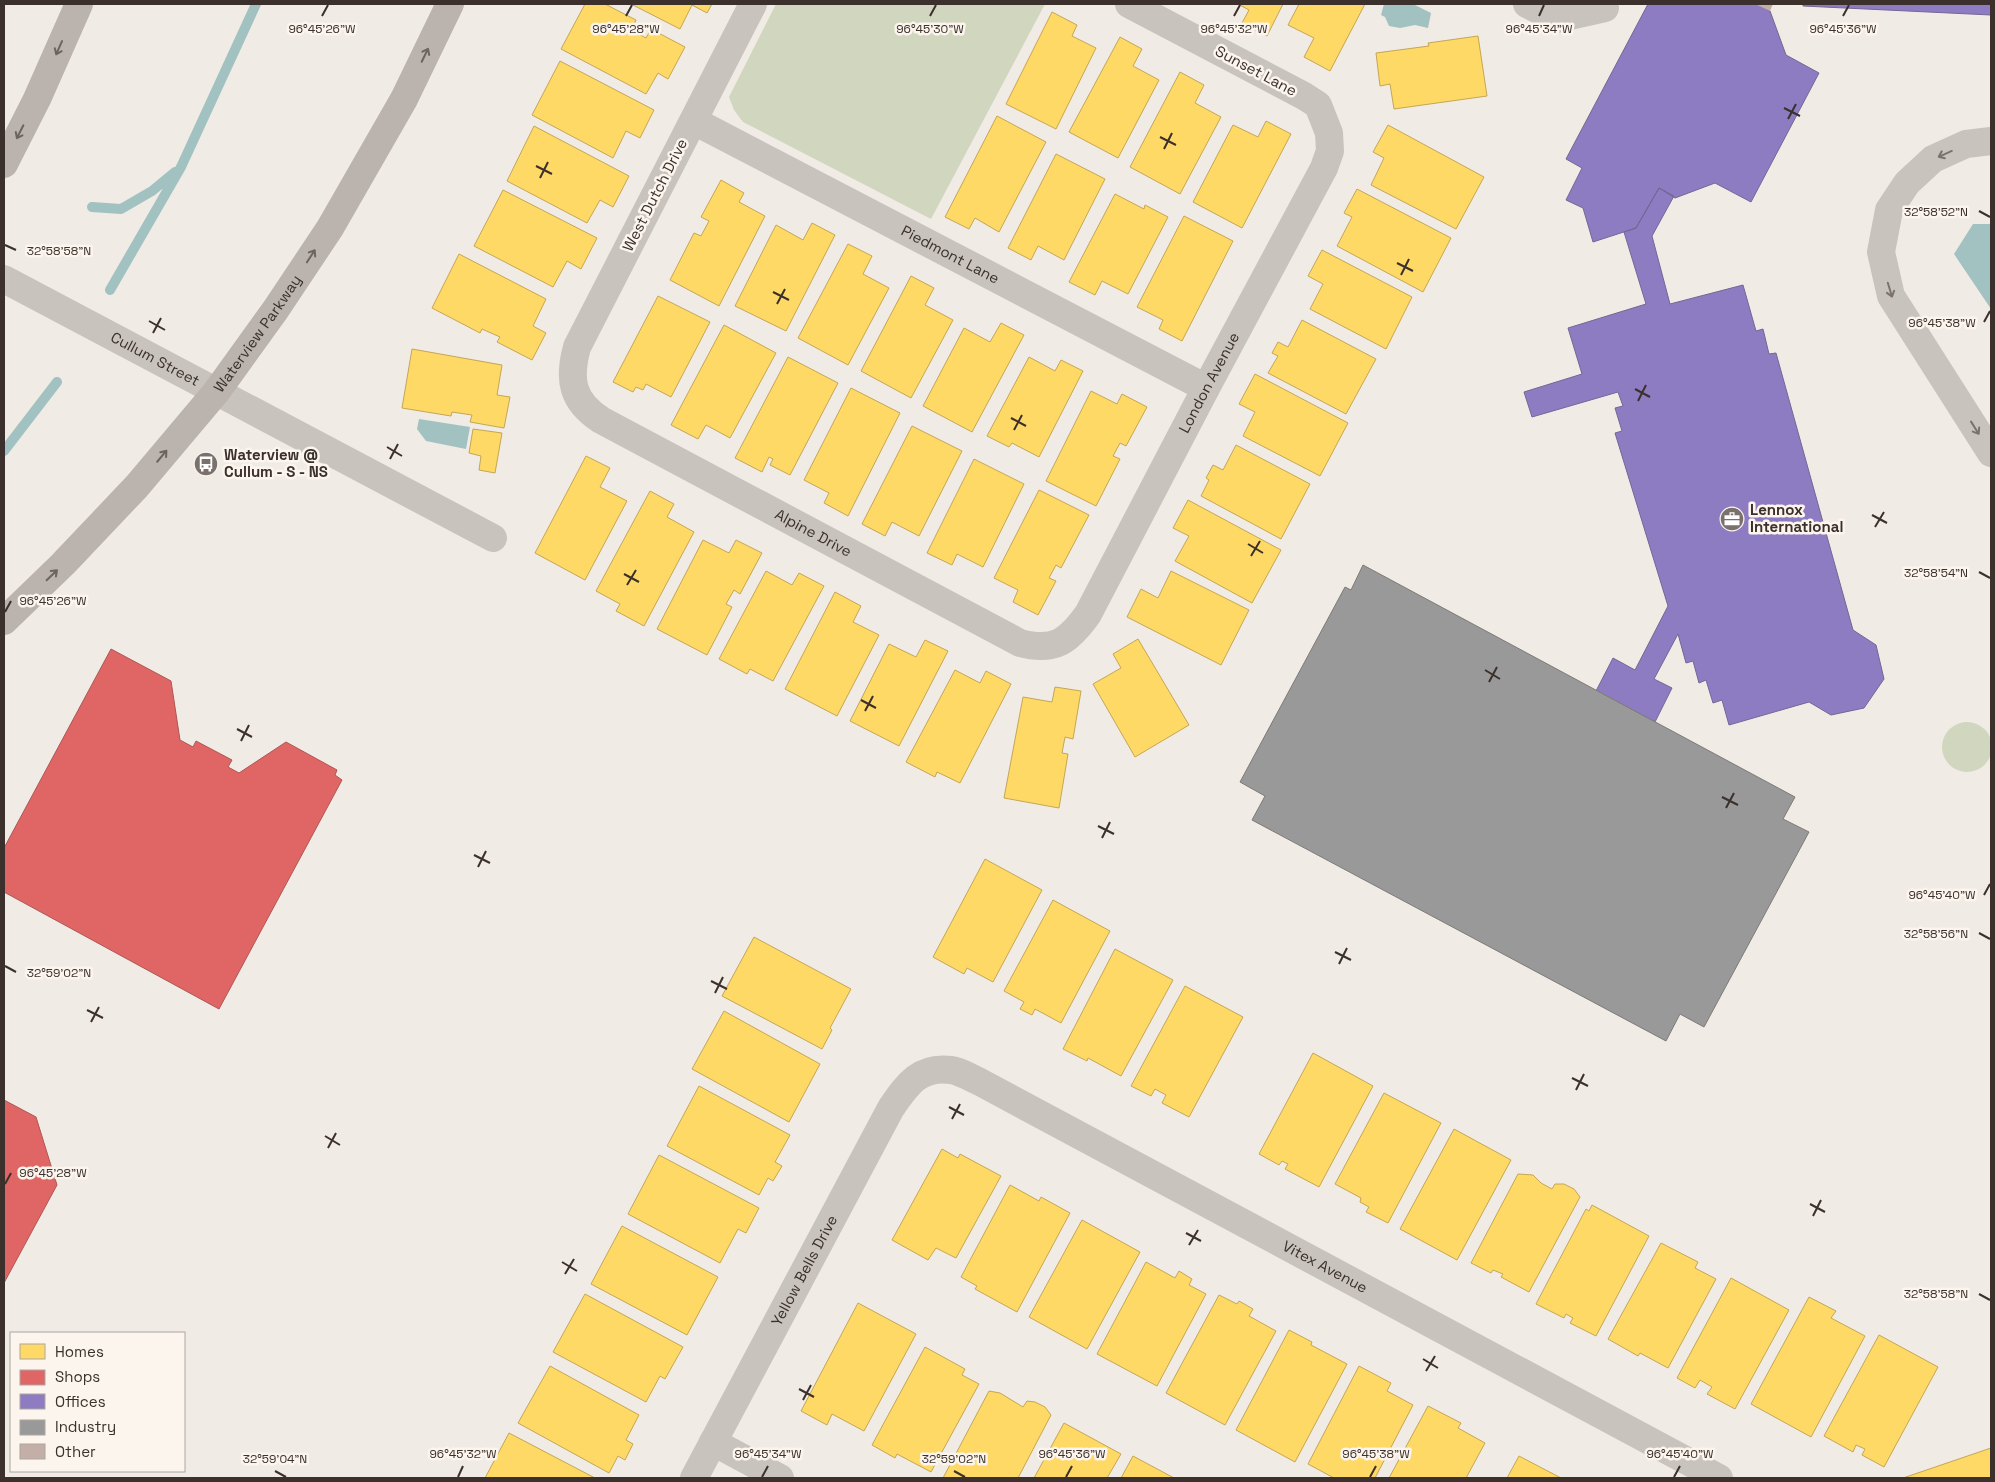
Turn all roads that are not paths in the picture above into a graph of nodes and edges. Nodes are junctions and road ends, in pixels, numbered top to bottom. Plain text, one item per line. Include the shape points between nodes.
1 (79, 4) edge
2 (450, 4) edge
3 (753, 4) edge
4 (1129, 4) edge
5 (1527, 4) edge
6 (1603, 4) edge
7 (1324, 116) joint
8 (694, 121) junction
9 (1991, 142) edge
10 (4, 164) edge
11 (4, 279) edge
12 (1206, 388) junction
13 (217, 391) junction
14 (575, 391) joint
15 (1991, 453) edge
16 (493, 538) dead end
17 (4, 621) edge
18 (1064, 640) joint
19 (926, 1071) joint
20 (713, 1442) junction
21 (694, 1478) edge
22 (780, 1478) edge
23 (1719, 1478) edge

1 -> 10 main road
13 -> 2 main road, Waterview Parkway via 330,228 404,99
3 - 8 street, West Dutch Drive
4 - 7 street, Sunset Lane via 1304,96 1318,105
5 - 6 street via 1556,19 1605,8
7 - 12 street, London Avenue via 1330,133 1330,151 1324,168
8 - 12 street, Piedmont Lane
8 - 14 street, West Dutch Drive via 577,347 572,377
9 -> 15 street via 1966,144 1933,159 1907,183 1889,210 1881,252 1891,296
11 - 13 street, Cullum Street
12 - 18 street, London Avenue via 1088,614 1074,633
13 - 16 street, Cullum Street
17 -> 13 main road, Waterview Parkway via 137,486
14 - 18 street, Alpine Drive via 582,406 600,420 1020,642 1043,647
19 - 20 street, Yellow Bells Drive via 908,1085 891,1108
19 - 23 street, Vitex Avenue via 952,1070 980,1082
20 - 21 street, Yellow Bells Drive
20 - 22 street

